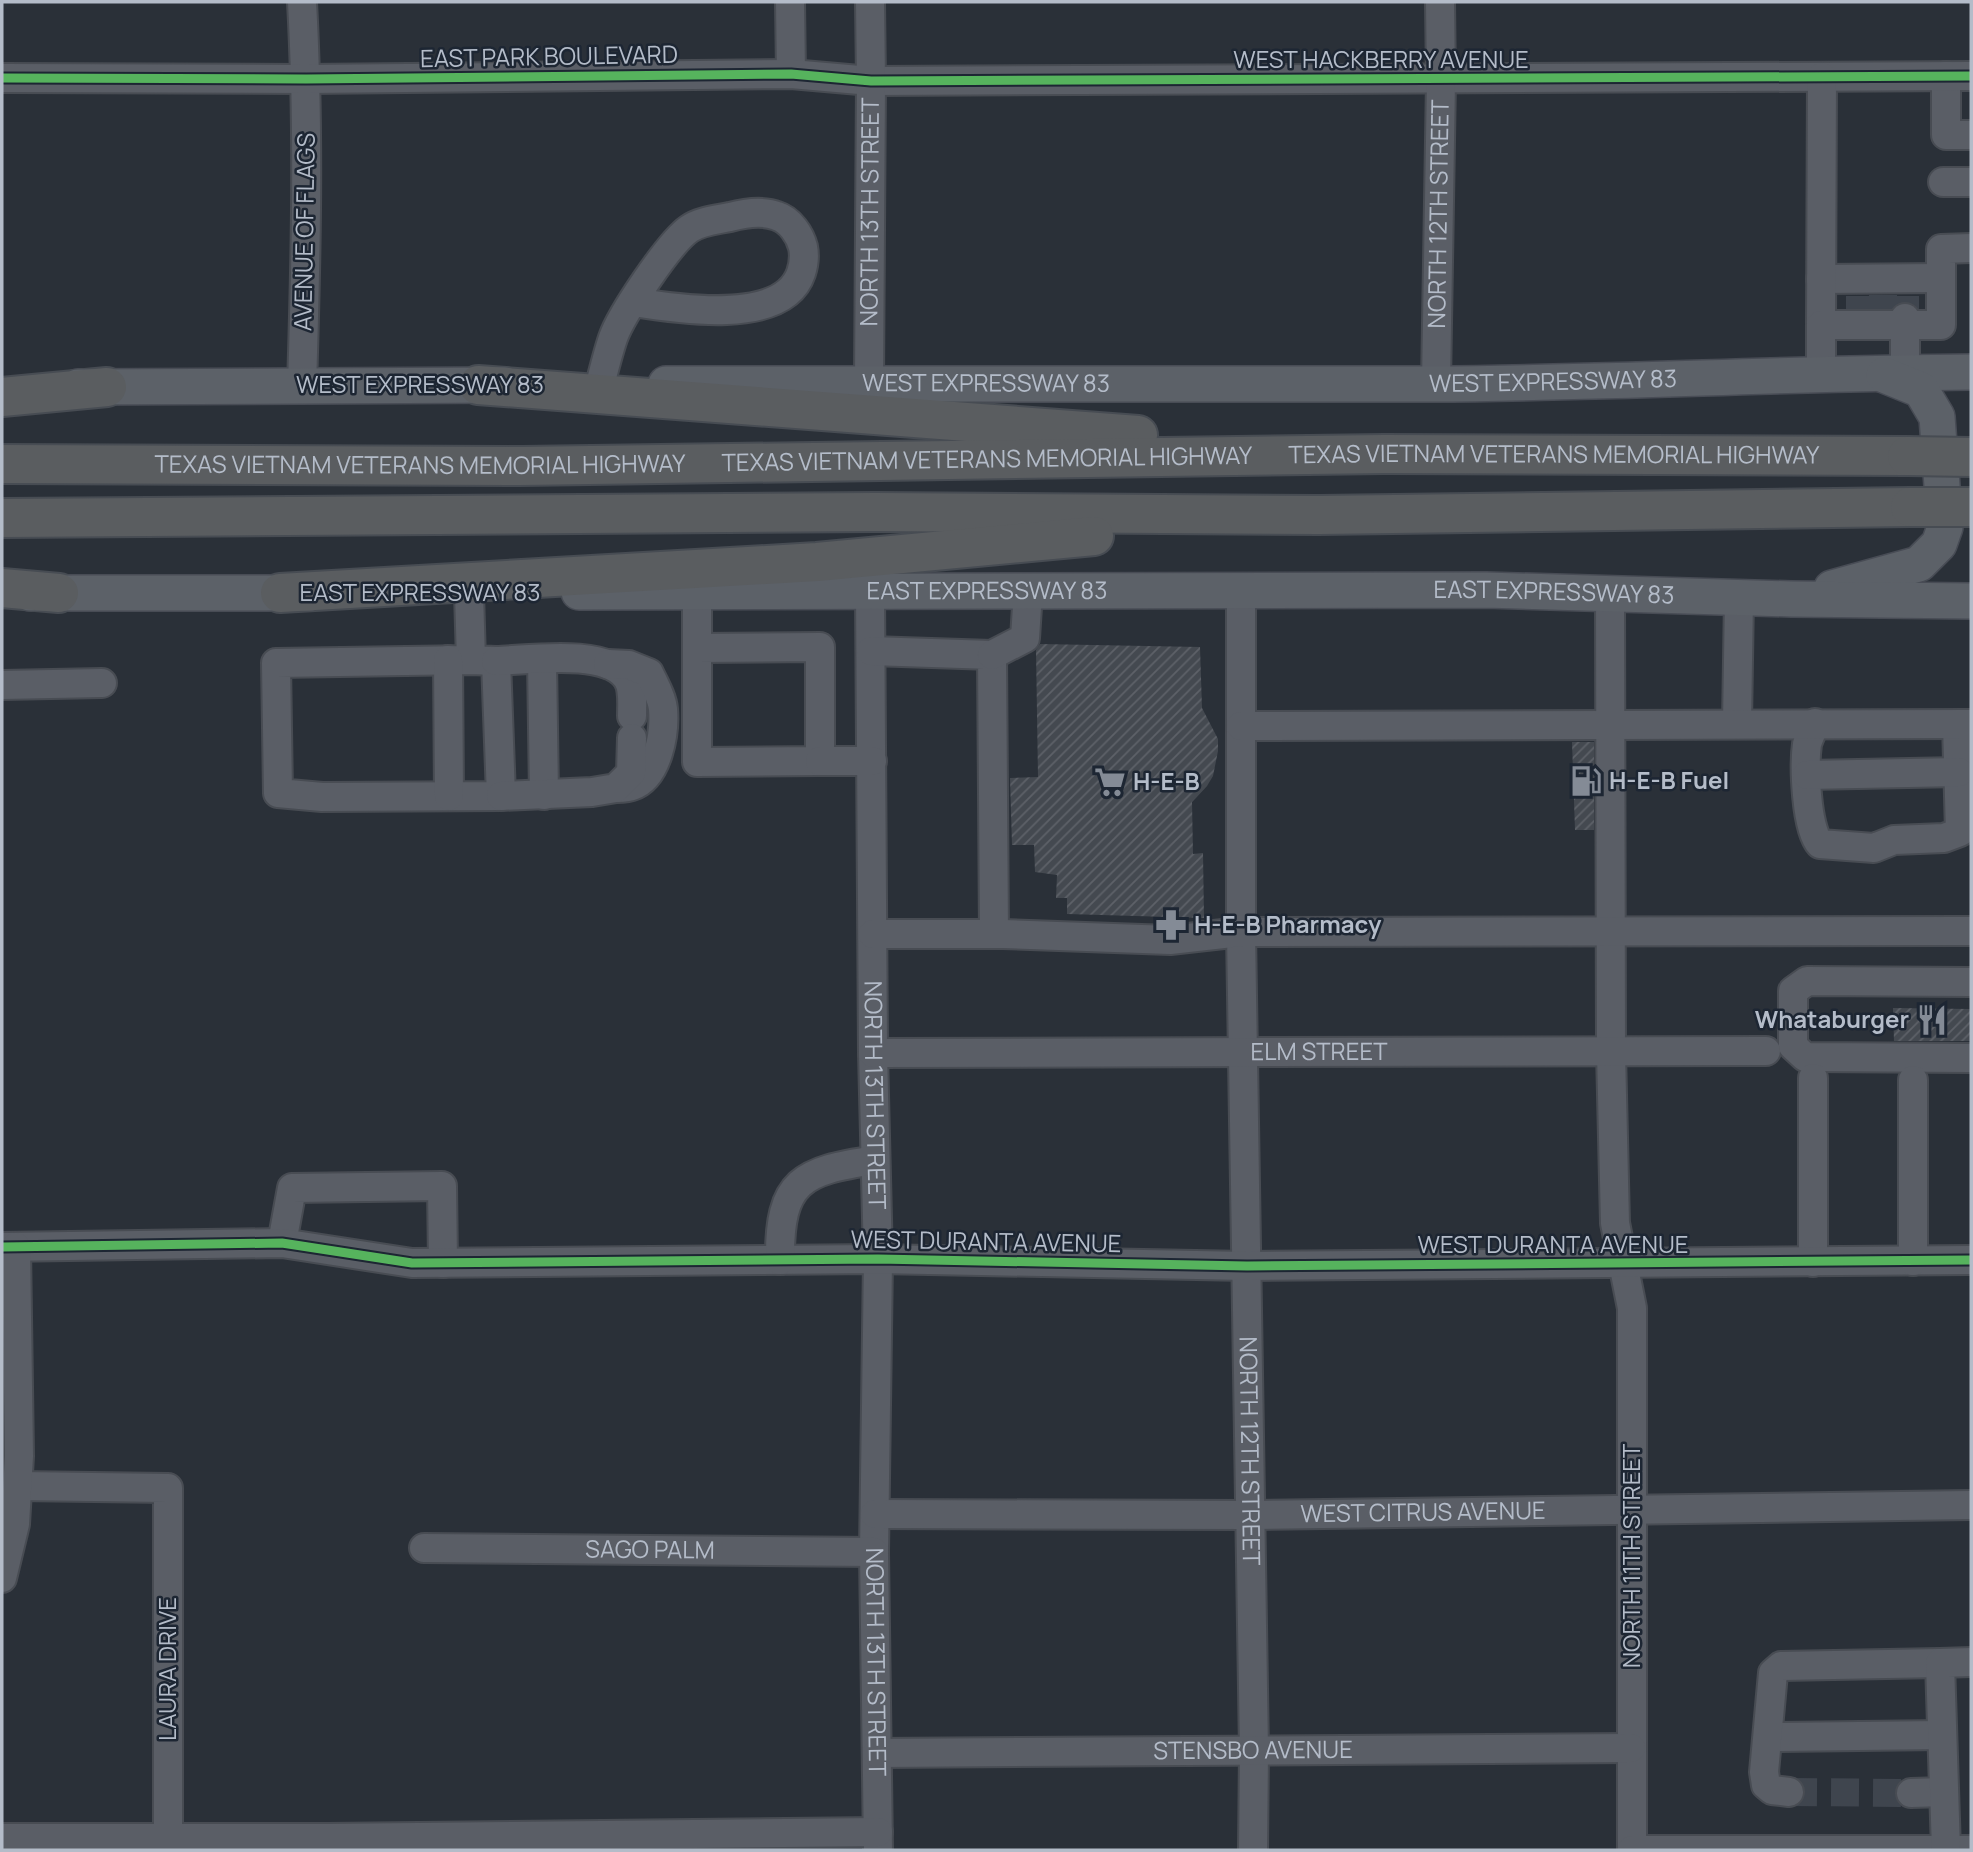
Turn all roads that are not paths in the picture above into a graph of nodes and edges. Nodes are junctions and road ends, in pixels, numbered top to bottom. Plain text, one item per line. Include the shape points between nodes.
1 (302, 2) edge
2 (790, 2) edge
3 (870, 2) edge
4 (1440, 2) edge
5 (791, 74) junction
6 (1959, 76) edge
7 (1822, 77) junction
8 (2, 78) edge
9 (306, 79) junction
10 (1441, 80) junction
11 (871, 81) junction
12 (1971, 135) edge
13 (1943, 182) dead end
14 (1971, 182) edge
15 (1971, 248) edge
16 (1941, 278) junction
17 (1821, 279) junction
18 (634, 302) junction
19 (1883, 304) junction
20 (1821, 325) junction
21 (1891, 372) junction
22 (1971, 372) edge
23 (1821, 374) junction
24 (869, 382) junction
25 (600, 384) junction
26 (1436, 384) junction
27 (478, 385) junction
28 (302, 386) junction
29 (107, 387) junction
30 (2, 388) edge
31 (2, 397) edge
32 (1384, 454) junction
33 (1971, 457) edge
34 (2, 464) edge
35 (1971, 507) edge
36 (1319, 515) junction
37 (2, 518) edge
38 (2, 591) edge
39 (870, 591) junction
40 (1028, 591) junction
41 (697, 592) junction
42 (1241, 592) junction
43 (59, 593) joint
44 (280, 593) junction
45 (469, 593) junction
46 (1610, 594) junction
47 (1739, 597) junction
48 (1792, 599) junction
49 (1971, 601) edge
50 (697, 648) junction
51 (871, 652) junction
52 (992, 655) junction
53 (471, 660) junction
54 (542, 660) junction
55 (608, 664) junction
56 (102, 682) dead end
57 (2, 685) edge
58 (1611, 723) junction
59 (1815, 723) junction
60 (1737, 724) junction
61 (1964, 724) edge
62 (1241, 726) junction
63 (820, 761) junction
64 (872, 761) junction
65 (1959, 772) junction
66 (1815, 775) junction
67 (623, 780) junction
68 (544, 795) junction
69 (449, 796) junction
70 (501, 796) junction
71 (1612, 931) junction
72 (1971, 931) edge
73 (1241, 932) junction
74 (873, 934) junction
75 (994, 934) junction
76 (1971, 982) edge
77 (1766, 1051) dead end
78 (1611, 1052) junction
79 (873, 1053) junction
80 (1245, 1053) junction
81 (1971, 1058) edge
82 (1813, 1078) dead end
83 (1913, 1080) dead end
84 (875, 1160) junction
85 (282, 1243) junction
86 (9, 1247) edge
87 (878, 1259) junction
88 (780, 1260) junction
89 (1971, 1260) edge
90 (1913, 1261) junction
91 (1813, 1262) junction
92 (443, 1263) junction
93 (1624, 1264) junction
94 (1247, 1266) junction
95 (18, 1486) junction
96 (1971, 1505) edge
97 (1633, 1511) junction
98 (875, 1514) junction
99 (1251, 1515) junction
100 (424, 1548) dead end
101 (874, 1552) junction
102 (2, 1578) edge
103 (1940, 1662) junction
104 (1971, 1662) edge
105 (1942, 1735) junction
106 (1769, 1737) junction
107 (1631, 1748) junction
108 (1254, 1751) junction
109 (877, 1754) junction
110 (1944, 1792) junction
111 (1789, 1793) tunnel mouth
112 (1911, 1793) tunnel mouth
113 (2, 1838) edge
114 (878, 1841) edge
115 (168, 1844) edge
116 (1253, 1850) edge
117 (1632, 1850) edge
118 (1946, 1850) edge
119 (1971, 1850) edge

1 - 9 street, AVENUE OF FLAGS
2 - 5 street
3 - 11 street, NORTH 13TH STREET
4 - 10 street, NORTH 12TH STREET
5 - 9 street, EAST PARK BOULEVARD
5 - 11 street, WEST HACKBERRY AVENUE
6 - 7 street, WEST HACKBERRY AVENUE
6 - 12 street via 1946,135
7 - 10 street, WEST HACKBERRY AVENUE
7 - 17 street
8 - 9 street
9 - 28 street, AVENUE OF FLAGS
10 - 11 street, WEST HACKBERRY AVENUE
10 - 26 street, NORTH 12TH STREET
11 - 24 street, NORTH 13TH STREET
13 - 14 street
15 - 16 street via 1941,249
16 - 19 street
16 - 19 street via 1941,326
17 - 19 street
17 - 20 street
18 - 18 street via 677,240 708,221 749,212 779,216 796,230 803,245 805,261 789,294 758,305 679,309
18 - 25 street via 614,335
19 - 20 street
19 - 21 street
20 - 23 street
21 - 22 main road, WEST EXPRESSWAY 83
21 - 23 main road, WEST EXPRESSWAY 83
21 - 48 main road via 1921,390 1937,417 1945,527 1939,544 1919,565
23 - 26 main road, WEST EXPRESSWAY 83
24 - 25 main road, WEST EXPRESSWAY 83
24 - 26 main road, WEST EXPRESSWAY 83
25 - 27 main road, WEST EXPRESSWAY 83
27 - 28 main road, WEST EXPRESSWAY 83
27 - 32 highway
28 - 29 main road, WEST EXPRESSWAY 83
29 - 30 main road, WEST EXPRESSWAY 83
29 - 31 highway
32 - 33 highway, TEXAS VIETNAM VETERANS MEMORIAL HIGHWAY, bridge
32 - 34 highway, TEXAS VIETNAM VETERANS MEMORIAL HIGHWAY via 521,466
35 - 36 highway, TEXAS VIETNAM VETERANS MEMORIAL HIGHWAY, bridge
36 - 37 highway, TEXAS VIETNAM VETERANS MEMORIAL HIGHWAY via 875,512
36 - 44 highway via 817,562
38 - 43 highway
39 - 40 main road, EAST EXPRESSWAY 83
39 - 41 main road, EAST EXPRESSWAY 83
39 - 51 street, NORTH 13TH STREET
40 - 42 main road, EAST EXPRESSWAY 83
40 - 52 street via 1025,638
41 - 45 main road, EAST EXPRESSWAY 83
41 - 50 street
42 - 46 main road, EAST EXPRESSWAY 83
42 - 62 street, NORTH 12TH STREET
43 - 44 main road, EAST EXPRESSWAY 83
44 - 45 main road, EAST EXPRESSWAY 83
45 - 53 street
46 - 47 main road, EAST EXPRESSWAY 83
46 - 58 street, NORTH 11TH STREET
47 - 48 main road, EAST EXPRESSWAY 83
47 - 60 street
48 - 49 main road, EAST EXPRESSWAY 83
50 - 63 street via 820,647
50 - 63 street via 697,762
51 - 52 street
51 - 64 street, NORTH 13TH STREET
52 - 75 street
53 - 54 street
53 - 69 street
53 - 69 street via 276,663 278,793
53 - 70 street
54 - 55 street via 592,658
54 - 68 street
55 - 67 street via 627,677 631,687 636,727 622,766
55 - 67 street via 629,665 649,673 663,707 662,737 652,768 632,787
56 - 57 street
58 - 60 street
58 - 62 street
58 - 71 street, NORTH 11TH STREET
59 - 60 street
59 - 61 street
59 - 66 street via 1807,743
61 - 65 street
62 - 73 street, NORTH 12TH STREET
63 - 64 street
64 - 74 street, NORTH 13TH STREET
65 - 66 street
65 - 66 street via 1960,832 1944,838 1894,840 1874,848 1820,844 1814,839 1808,802
67 - 68 street via 592,792
68 - 70 street
69 - 70 street
71 - 72 street
71 - 73 street
71 - 78 street, NORTH 11TH STREET
73 - 75 street via 1170,940
73 - 80 street, NORTH 12TH STREET
74 - 75 street
74 - 79 street, NORTH 13TH STREET
76 - 81 street via 1807,981 1793,991 1793,1046 1805,1057
77 - 78 street, ELM STREET
78 - 80 street, ELM STREET
78 - 93 street, NORTH 11TH STREET via 1615,1223
79 - 80 street, ELM STREET
79 - 84 street, NORTH 13TH STREET
80 - 94 street, NORTH 12TH STREET
82 - 91 street
83 - 90 street
84 - 87 street, NORTH 13TH STREET
84 - 88 street via 830,1167 802,1182 783,1212
85 - 86 street, WEST DURANTA AVENUE
85 - 92 street, WEST DURANTA AVENUE via 411,1263
85 - 92 street via 292,1188 442,1186
86 - 95 street
87 - 88 street, WEST DURANTA AVENUE
87 - 94 street, WEST DURANTA AVENUE
87 - 98 street, NORTH 13TH STREET
88 - 92 street, WEST DURANTA AVENUE
89 - 90 street, WEST DURANTA AVENUE
90 - 91 street, WEST DURANTA AVENUE
91 - 93 street, WEST DURANTA AVENUE
93 - 94 street, WEST DURANTA AVENUE
93 - 97 street, NORTH 11TH STREET via 1632,1308
94 - 99 street, NORTH 12TH STREET
95 - 102 street via 15,1524
95 - 115 street, LAURA DRIVE via 168,1488
96 - 97 street, WEST CITRUS AVENUE
97 - 99 street, WEST CITRUS AVENUE
97 - 107 street, NORTH 11TH STREET
98 - 99 street, WEST CITRUS AVENUE
98 - 101 street, NORTH 13TH STREET
99 - 108 street, NORTH 12TH STREET
100 - 101 street, SAGO PALM
101 - 109 street, NORTH 13TH STREET
103 - 104 street
103 - 105 street
103 - 106 street via 1781,1666 1773,1673 1771,1684
105 - 106 street
105 - 110 street
106 - 111 street via 1766,1785
107 - 108 street, STENSBO AVENUE
107 - 117 street, NORTH 11TH STREET
108 - 109 street, STENSBO AVENUE
108 - 116 street, NORTH 12TH STREET
109 - 114 street, NORTH 13TH STREET
110 - 112 street
110 - 118 street
113 - 115 street
114 - 115 street via 340,1838
117 - 118 street
118 - 119 street

